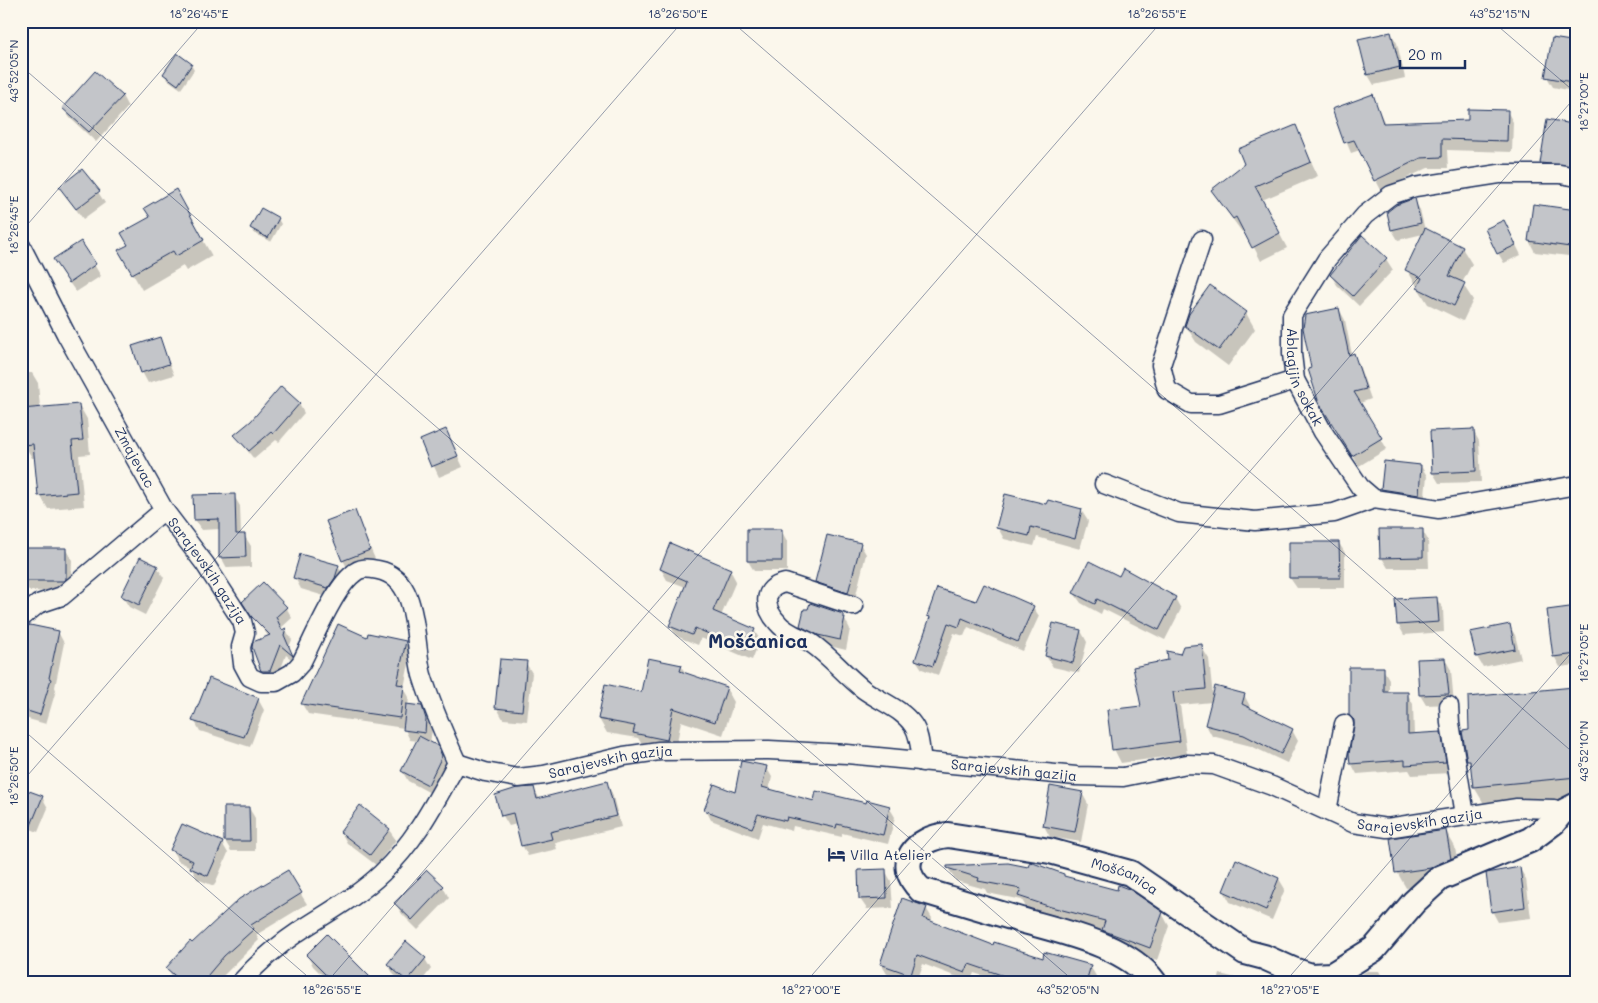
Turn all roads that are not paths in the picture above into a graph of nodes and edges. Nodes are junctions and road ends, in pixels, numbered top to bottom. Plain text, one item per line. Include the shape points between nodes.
1 (1577, 177) edge
2 (1202, 240) dead end
3 (21, 246) edge
4 (1295, 380) junction
5 (1104, 484) dead end
6 (1577, 485) edge
7 (1374, 499) junction
8 (164, 510) junction
9 (854, 606) dead end
10 (21, 618) edge
11 (1449, 706) dead end
12 (1344, 724) dead end
13 (922, 762) junction
14 (457, 763) junction
15 (1569, 809) edge
16 (1327, 811) junction
17 (1464, 815) junction
18 (241, 982) edge
19 (1154, 982) edge

1 - 4 street, Ablagijin sokak via 1499,174 1415,187 1391,195 1365,215 1327,259 1292,315
2 - 4 street via 1161,365 1167,390 1190,404 1219,404
3 - 8 street, Zmajevac
4 - 7 street, Ablagijin sokak via 1323,432 1360,487
5 - 7 street via 1179,512 1255,521 1334,512
6 - 7 street via 1439,509
8 - 10 street via 62,596 38,604
8 - 14 street, Sarajevskih gazija via 234,606 244,633 241,648 243,664 250,676 261,682 276,682 292,673 342,587 353,574 365,568 384,571 402,585 413,610 422,674
9 - 13 street via 785,582 769,590 770,611 782,627 820,650 863,689 903,714 918,734
11 - 17 street
12 - 16 street
13 - 14 street, Sarajevskih gazija via 769,750 659,751 518,778
13 - 16 street, Sarajevskih gazija via 1067,776 1123,777 1187,764 1214,765
14 - 18 street via 416,836 382,873 267,956
15 - 17 street, Sarajevskih gazija via 1517,808
15 - 19 main road, Mošćanica via 1530,840 1440,878 1414,902 1374,949 1332,975 1311,976 1245,952 1130,873 1050,852 948,835 933,836 919,844 910,857 908,872 921,890 1094,941 1128,960
16 - 17 street, Sarajevskih gazija via 1353,823 1387,828

